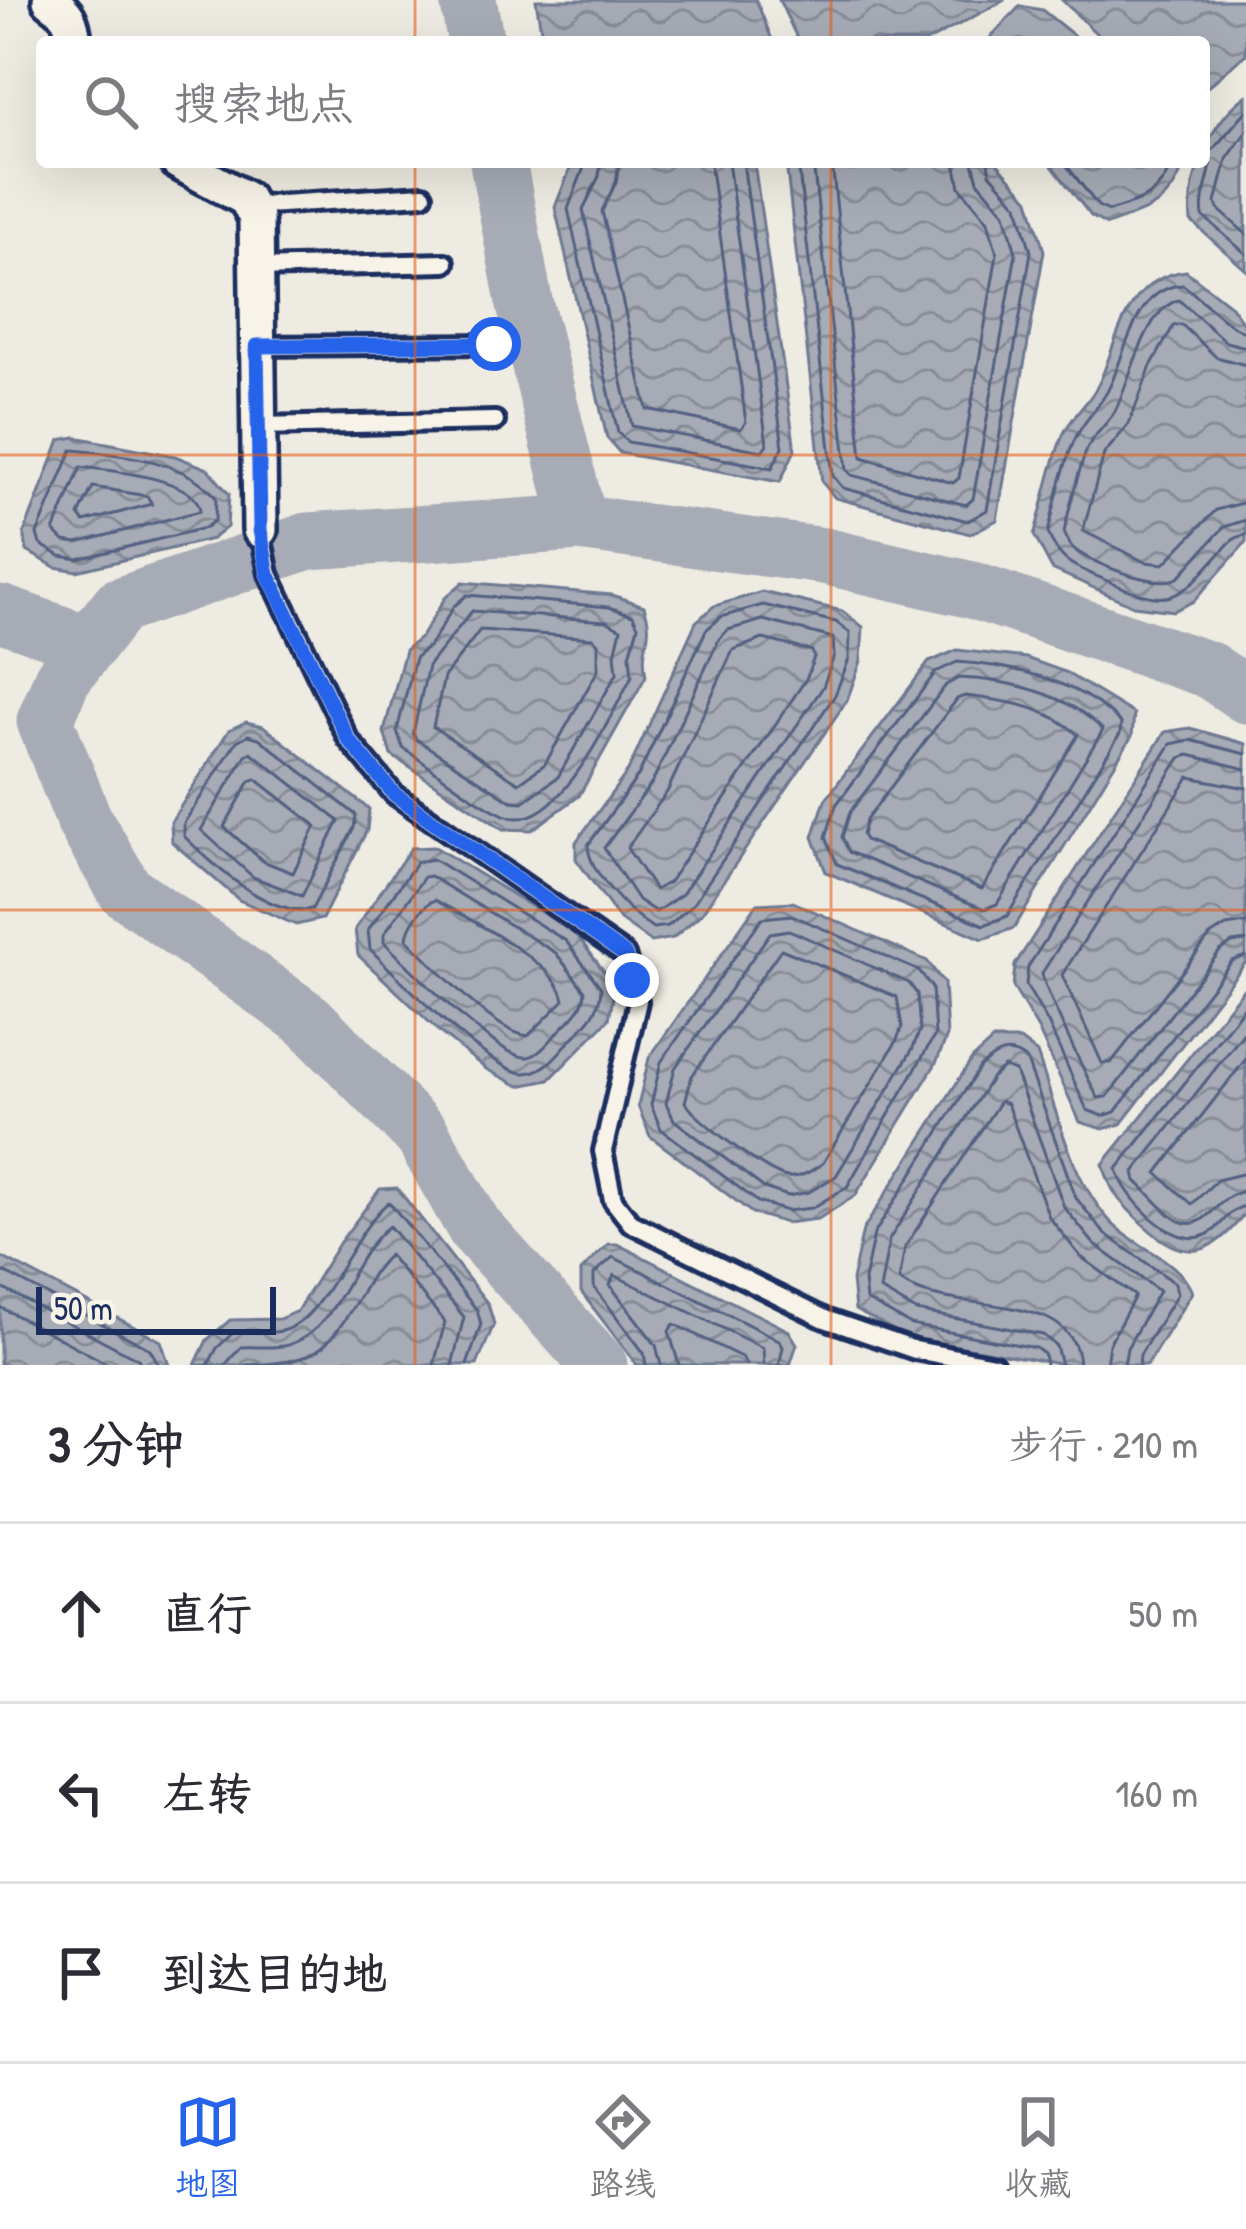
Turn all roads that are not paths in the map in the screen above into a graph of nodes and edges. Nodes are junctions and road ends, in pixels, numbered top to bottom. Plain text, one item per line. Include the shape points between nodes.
1 (50, 0) edge
2 (74, 36) edge
3 (189, 168) edge
4 (423, 195) dead end
5 (249, 206) junction
6 (445, 263) dead end
7 (256, 268) junction
8 (494, 344) dead end
9 (257, 346) junction
10 (495, 421) dead end
11 (258, 425) junction
12 (260, 530) joint
13 (994, 1365) edge

1 - 2 street via 66,11
3 - 5 street
4 - 5 lane
5 - 7 street
6 - 7 lane
7 - 9 street
8 - 9 lane
9 - 11 street
10 - 11 lane
11 - 12 street
12 - 13 lane via 268,574 348,739 394,794 625,955 638,1001 603,1151 613,1200 631,1223 825,1319 915,1350

